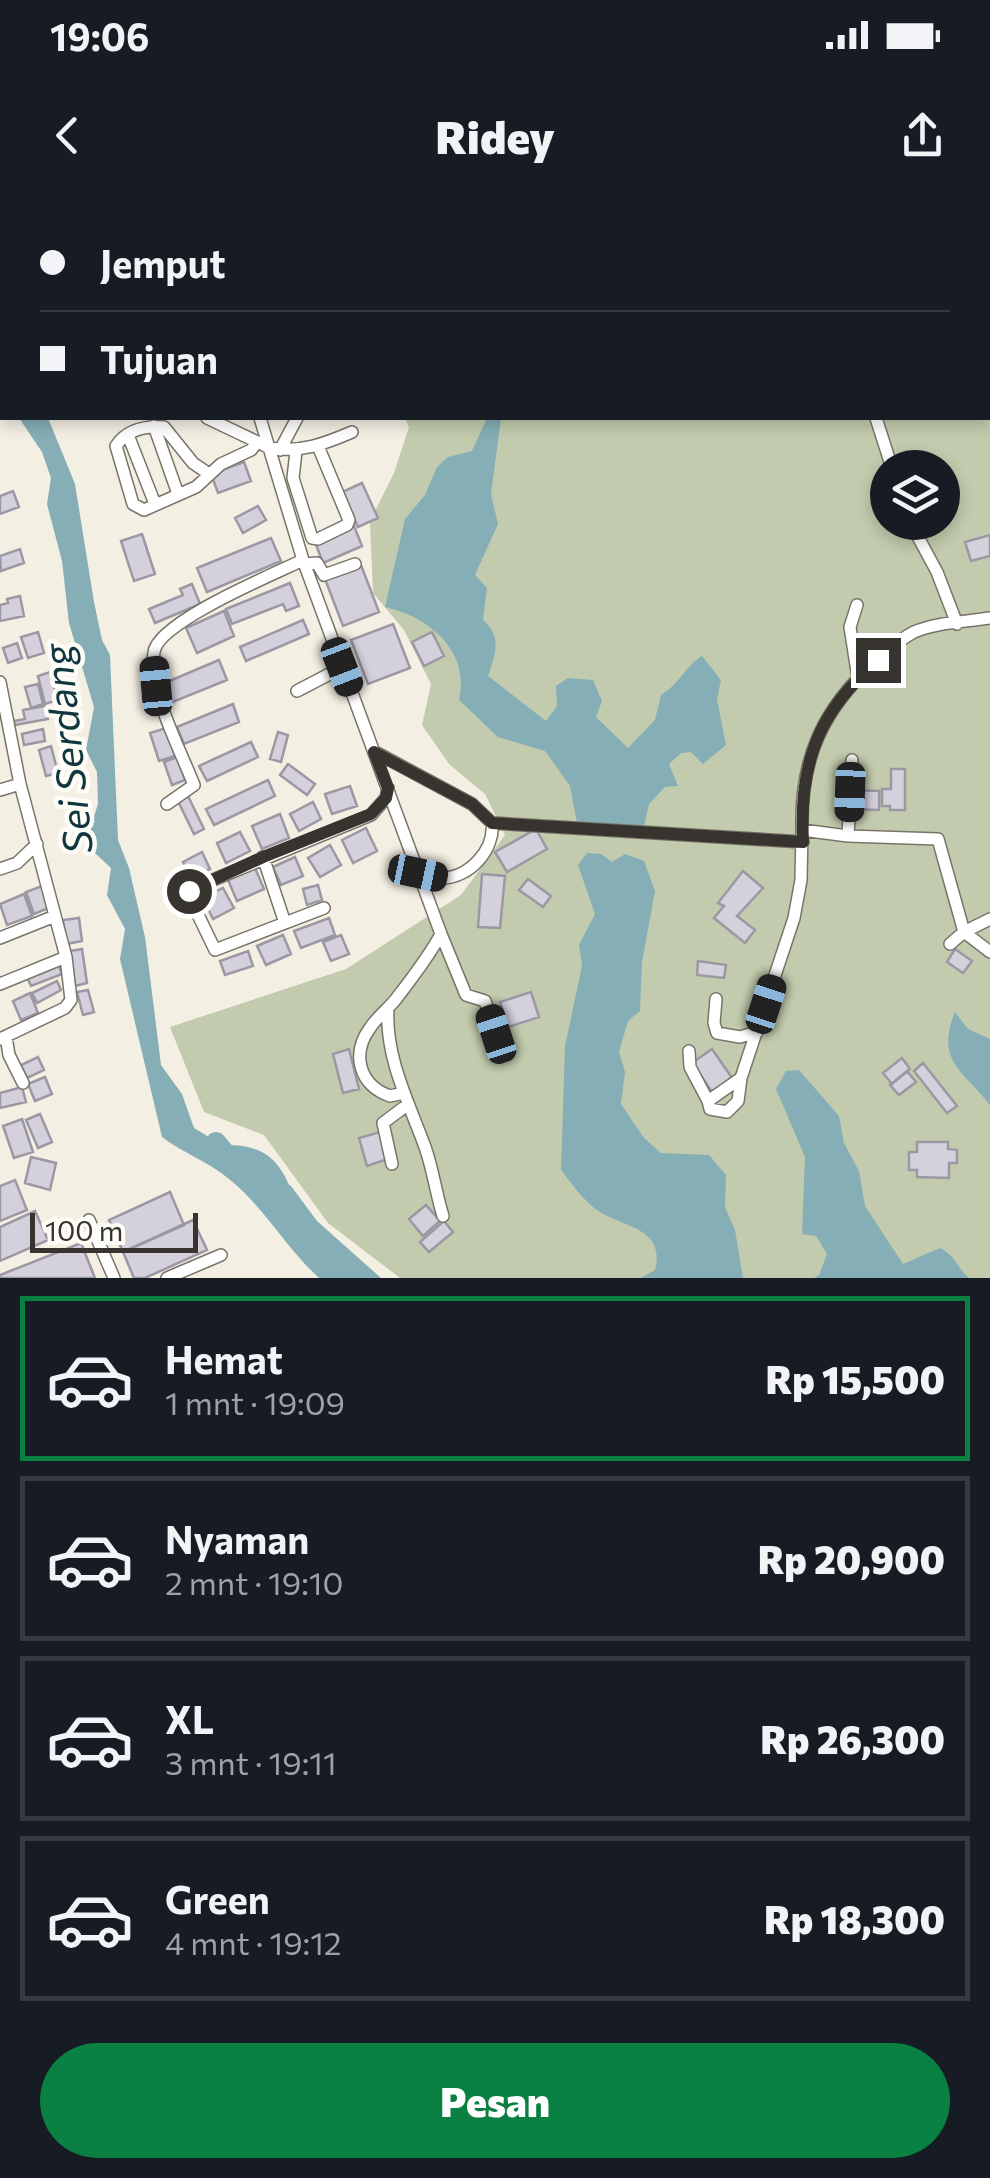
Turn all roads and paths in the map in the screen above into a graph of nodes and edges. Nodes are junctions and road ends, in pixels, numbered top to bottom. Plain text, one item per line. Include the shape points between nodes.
1 (211, 420) edge
2 (261, 420) edge
3 (296, 420) edge
4 (879, 420) edge
5 (154, 426) junction
6 (352, 432) dead end
7 (128, 434) junction
8 (257, 442) junction
9 (318, 446) junction
10 (275, 449) junction
11 (887, 450) edge
12 (296, 451) junction
13 (209, 474) junction
14 (178, 494) junction
15 (156, 504) junction
16 (917, 540) edge
17 (304, 562) junction
18 (355, 564) dead end
19 (857, 605) dead end
20 (990, 618) edge
21 (957, 624) junction
22 (342, 667) junction
23 (858, 678) junction
24 (0, 682) edge
25 (297, 691) dead end
26 (4, 722) edge
27 (374, 752) junction
28 (852, 760) dead end
29 (20, 784) junction
30 (388, 788) junction
31 (0, 790) edge
32 (167, 804) dead end
33 (492, 823) junction
34 (802, 836) junction
35 (848, 836) junction
36 (37, 844) junction
37 (263, 857) junction
38 (0, 869) edge
39 (418, 873) junction
40 (324, 908) dead end
41 (55, 916) junction
42 (990, 919) edge
43 (285, 924) junction
44 (964, 932) junction
45 (441, 934) junction
46 (0, 938) edge
47 (950, 944) dead end
48 (990, 952) edge
49 (66, 957) junction
50 (0, 984) edge
51 (716, 999) dead end
52 (388, 1010) junction
53 (756, 1032) junction
54 (496, 1034) dead end
55 (3, 1038) edge
56 (689, 1052) dead end
57 (23, 1084) dead end
58 (405, 1099) junction
59 (392, 1164) dead end
60 (442, 1216) dead end
61 (90, 1220) dead end
62 (221, 1255) dead end
63 (114, 1278) edge
64 (167, 1278) edge

1 - 8 street
2 - 10 street
3 - 10 street
4 - 11 street
5 - 7 street
5 - 13 street via 170,431
5 - 14 street
6 - 9 street
7 - 15 street
7 - 15 street via 116,446 133,504 144,510
8 - 10 street
8 - 13 street
9 - 12 street
9 - 12 street via 349,523 318,540 293,478
10 - 12 street
10 - 17 street
13 - 14 street
14 - 15 street
16 - 21 street
17 - 18 street via 317,562 325,575
17 - 22 street
17 - 32 street via 201,609 157,643 156,686 194,785
19 - 23 street via 850,627
20 - 21 street
21 - 23 street via 912,633
22 - 25 street
22 - 27 street
23 - 34 street via 817,736 805,776
24 - 26 street
26 - 29 street
27 - 30 street
27 - 33 street via 472,804
28 - 35 street
29 - 31 street
29 - 36 street
30 - 37 street via 371,814
30 - 39 street
33 - 34 street
33 - 39 street via 490,842 469,869 442,878
34 - 35 street
34 - 53 street via 794,918
35 - 44 street via 938,839
36 - 38 street
36 - 41 street
37 - 43 street
37 - 43 street via 192,889 189,899 215,950
39 - 45 street
40 - 43 street
41 - 46 street
41 - 49 street
42 - 44 street
44 - 47 street
44 - 48 street
45 - 52 street
45 - 54 street via 466,995 485,1001
49 - 50 street
49 - 55 street via 69,1003
51 - 53 street via 717,1033
52 - 58 street via 386,1032
52 - 58 street via 366,1032 360,1065 369,1086
53 - 56 street via 741,1078 708,1102
55 - 57 street
58 - 59 street via 383,1123
58 - 60 street
61 - 63 street
62 - 64 street

